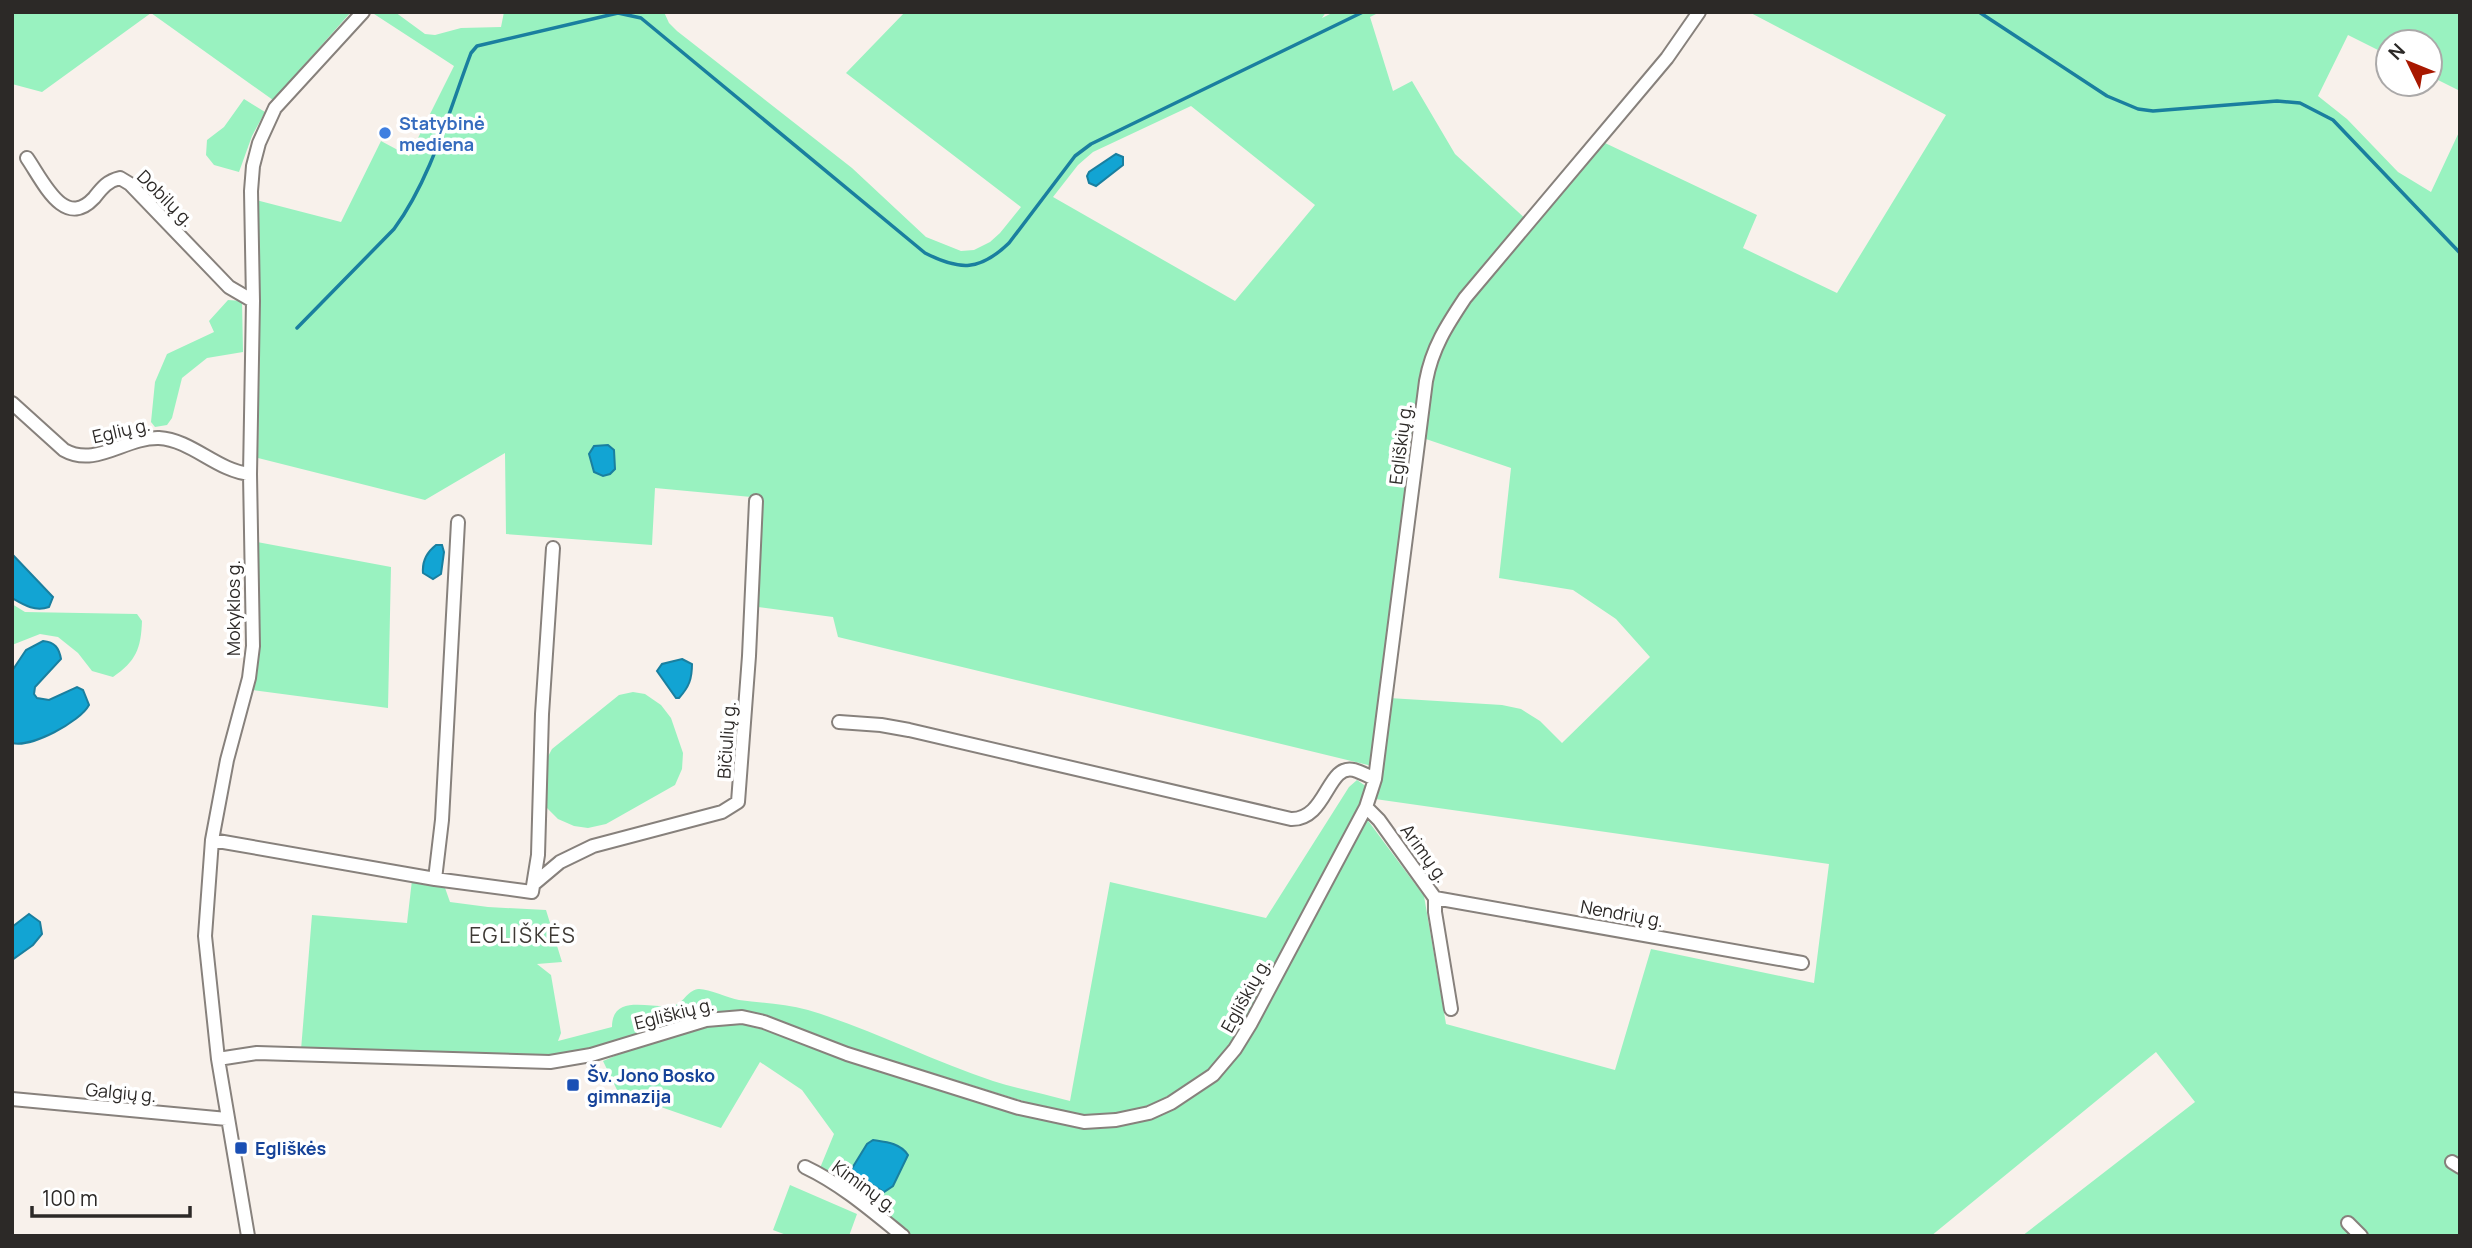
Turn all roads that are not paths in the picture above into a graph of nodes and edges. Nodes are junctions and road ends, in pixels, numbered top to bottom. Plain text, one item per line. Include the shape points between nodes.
1 (363, 12) edge
2 (1699, 12) edge
3 (27, 158) dead end
4 (253, 301) junction
5 (12, 403) edge
6 (250, 474) junction
7 (756, 501) dead end
8 (458, 522) dead end
9 (553, 548) dead end
10 (839, 722) dead end
11 (1375, 779) junction
12 (1366, 807) junction
13 (212, 840) junction
14 (435, 879) junction
15 (534, 888) junction
16 (1436, 898) junction
17 (1802, 963) dead end
18 (1451, 1009) dead end
19 (218, 1059) junction
20 (12, 1099) edge
21 (227, 1119) junction
22 (804, 1167) dead end
23 (2348, 1223) dead end
24 (248, 1236) edge
25 (903, 1236) edge
26 (2361, 1236) edge

1 - 4 street, Mokyklos g. via 275,108 258,143 251,191
2 - 11 street, Egliškių g. via 1650,79 1465,298 1431,357
3 - 4 street, Dobilų g. via 67,209 85,207 109,181 120,178 130,184 229,287
4 - 6 street, Mokyklos g.
5 - 6 street, Eglių g. via 74,455 96,455 135,441 161,438
6 - 13 street, Mokyklos g. via 253,646
7 - 15 street, Bičiulių g. via 738,802 723,812 593,846 559,862
8 - 14 street
9 - 15 street
10 - 11 street via 909,730 1291,819 1310,815 1335,777 1345,770
11 - 12 street, Egliškių g.
12 - 16 street, Arimų g.
12 - 19 street, Egliškių g. via 1251,1023 1224,1064 1213,1076 1149,1113 1084,1122 1019,1108 742,1017 706,1020 591,1055 550,1062 257,1054
13 - 14 street
13 - 19 street, Mokyklos g. via 205,936
14 - 15 street
16 - 17 street, Nendrių g.
16 - 18 street, Arimų g.
19 - 21 street, Mokyklos g.
20 - 21 street, Galgių g.
21 - 24 street, Mokyklos g.
22 - 25 street, Kiminų g. via 852,1195
23 - 26 street

